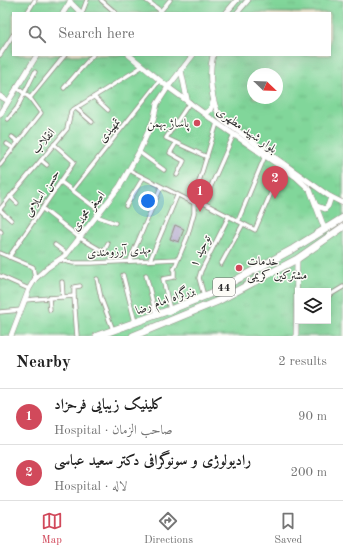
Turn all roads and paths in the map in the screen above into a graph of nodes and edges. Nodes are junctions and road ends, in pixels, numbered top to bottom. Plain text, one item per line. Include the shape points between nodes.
1 (35, 0) edge
2 (87, 0) edge
3 (101, 0) edge
4 (146, 0) edge
5 (169, 0) edge
6 (237, 0) edge
7 (248, 0) edge
8 (69, 1) edge
9 (28, 12) edge
10 (64, 12) edge
11 (81, 12) edge
12 (82, 12) edge
13 (115, 12) edge
14 (160, 12) edge
15 (227, 12) edge
16 (238, 12) edge
17 (12, 37) edge
18 (0, 55) edge
19 (35, 56) edge
20 (64, 56) edge
21 (92, 56) edge
22 (130, 56) edge
23 (192, 56) edge
24 (213, 56) edge
25 (143, 66) junction
26 (181, 70) junction
27 (35, 72) dead end
28 (160, 80) junction
29 (168, 87) junction
30 (16, 88) junction
31 (64, 88) dead end
32 (24, 93) junction
33 (0, 96) edge
34 (94, 96) junction
35 (30, 98) junction
36 (213, 100) junction
37 (8, 101) junction
38 (188, 101) junction
39 (2, 106) edge
40 (76, 108) junction
41 (108, 110) dead end
42 (205, 113) junction
43 (0, 115) edge
44 (8, 119) dead end
45 (92, 122) dead end
46 (217, 122) junction
47 (234, 134) junction
48 (12, 138) dead end
49 (18, 142) junction
50 (176, 143) junction
51 (7, 144) dead end
52 (54, 144) junction
53 (13, 148) junction
54 (139, 152) junction
55 (266, 156) junction
56 (207, 157) junction
57 (41, 160) junction
58 (0, 165) edge
59 (47, 165) dead end
60 (282, 167) junction
61 (129, 170) junction
62 (164, 170) dead end
63 (29, 174) junction
64 (176, 175) dead end
65 (143, 178) junction
66 (33, 179) dead end
67 (61, 182) junction
68 (161, 188) junction
69 (72, 191) junction
70 (10, 196) junction
71 (177, 196) junction
72 (331, 197) junction
73 (194, 198) junction
74 (204, 202) junction
75 (17, 203) dead end
76 (194, 203) junction
77 (343, 203) edge
78 (126, 206) dead end
79 (317, 206) junction
80 (0, 209) edge
81 (43, 209) junction
82 (100, 211) junction
83 (96, 216) junction
84 (229, 216) junction
85 (343, 218) edge
86 (11, 220) dead end
87 (238, 221) junction
88 (115, 223) dead end
89 (243, 224) junction
90 (343, 227) edge
91 (325, 230) junction
92 (80, 238) junction
93 (108, 243) dead end
94 (55, 245) dead end
95 (0, 252) edge
96 (67, 254) junction
97 (10, 257) junction
98 (178, 259) junction
99 (297, 259) junction
100 (61, 260) junction
101 (130, 260) junction
102 (150, 260) junction
103 (221, 264) dead end
104 (123, 275) dead end
105 (146, 275) dead end
106 (0, 276) edge
107 (35, 279) junction
108 (98, 279) dead end
109 (62, 282) dead end
110 (80, 286) dead end
111 (343, 287) edge
112 (298, 288) edge
113 (29, 289) junction
114 (331, 294) edge
115 (63, 296) junction
116 (74, 296) junction
117 (204, 297) junction
118 (49, 298) junction
119 (25, 300) junction
120 (21, 310) junction
121 (50, 310) dead end
122 (170, 310) junction
123 (0, 312) edge
124 (156, 315) junction
125 (135, 322) junction
126 (297, 324) edge
127 (113, 330) junction
128 (10, 336) edge
129 (77, 336) edge
130 (97, 336) edge
131 (133, 336) edge
132 (296, 336) edge

1 - 9 street
2 - 12 street
3 - 13 street
4 - 14 street
5 - 14 street
6 - 15 main road
7 - 16 main road
8 - 10 main road
8 - 11 main road
17 - 18 street
19 - 30 main road
20 - 35 street
21 - 31 street
22 - 25 main road, بلوار شهید مطهری
23 - 26 main road
24 - 36 main road, بلوار شهید مطهری
25 - 28 main road, بلوار شهید مطهری
25 - 34 street, انقلاب
26 - 29 main road
26 - 38 main road
27 - 32 street
28 - 29 main road, بلوار شهید مطهری
28 - 69 street, تمهیدی
29 - 38 main road, بلوار شهید مطهری
29 - 54 main road, اصغر محمدی via 157,104 153,121
30 - 32 street
30 - 37 main road
32 - 35 street
32 - 44 street
33 - 37 main road
34 - 40 street, انقلاب
34 - 41 street
35 - 49 street via 41,113
36 - 42 main road via 210,110
36 - 72 main road, بلوار شهید مطهری via 221,119
37 - 39 main road
38 - 42 main road, بلوار شهید مطهری
38 - 50 street via 166,138
39 - 43 main road
40 - 45 street
40 - 52 street, انقلاب via 70,111 67,129
42 - 46 main road, بلوار شهید مطهری
46 - 47 main road, بلوار شهید مطهری
46 - 56 street
47 - 55 main road, بلوار شهید مطهری
47 - 74 street
48 - 49 street
49 - 53 street
50 - 56 street
50 - 64 street via 170,153 184,161
51 - 53 street
52 - 57 street, انقلاب
52 - 67 street, حسن اسلامی via 74,162
53 - 58 street
54 - 61 main road, اصغر محمدی
54 - 62 street
55 - 60 main road, بلوار شهید مطهری
55 - 87 street
56 - 73 street
57 - 59 street
57 - 63 street, انقلاب
60 - 79 main road, بلوار شهید مطهری via 310,190
60 - 89 street via 255,230
61 - 65 street
61 - 82 main road, اصغر محمدی
63 - 66 street
63 - 70 street, انقلاب
65 - 68 street
65 - 78 street
67 - 69 street
67 - 81 street, حسن اسلامی
68 - 71 street
68 - 101 street
69 - 82 street
70 - 75 street
70 - 80 street, انقلاب
71 - 76 street
71 - 102 street
72 - 77 main road, بلوار شهید مطهری
72 - 79 main road via 325,209
73 - 74 street
73 - 76 street
74 - 84 street
76 - 98 street via 187,238
79 - 91 main road, بلوار شهید مطهری
80 - 86 street
81 - 92 street
81 - 97 street, حسن اسلامی
82 - 83 main road, اصغر محمدی
83 - 88 street
83 - 92 main road, اصغر محمدی
84 - 87 street
84 - 117 street, توحید ۱ via 201,271 199,278
85 - 91 highway, بزرگراه امام رضا / 44
87 - 89 street
89 - 103 street
90 - 99 highway, بزرگراه امام رضا / 44
91 - 117 highway, بزرگراه امام رضا / 44
92 - 93 street via 104,252
92 - 96 main road, اصغر محمدی
94 - 96 street
95 - 97 street
96 - 100 main road, اصغر محمدی
97 - 107 street via 33,267
98 - 102 street, مهدی آرزومندی
98 - 122 street via 174,277 163,279
99 - 112 main road
99 - 131 highway, بزرگراه امام رضا / 44 via 218,301
100 - 101 street, مهدی آرزومندی via 73,263
100 - 107 main road, اصغر محمدی
101 - 102 street, مهدی آرزومندی
104 - 125 street
105 - 124 street
106 - 113 street
107 - 113 main road, اصغر محمدی
108 - 127 street via 101,298
109 - 115 street
110 - 116 street via 74,287
111 - 114 street
113 - 119 main road, اصغر محمدی
115 - 116 street
115 - 118 street
116 - 129 street
117 - 122 highway, بزرگراه امام رضا / 44
118 - 119 street
118 - 121 street
119 - 120 main road, اصغر محمدی
120 - 123 street
120 - 128 main road, اصغر محمدی
122 - 124 highway, بزرگراه امام رضا / 44
124 - 125 highway, بزرگراه امام رضا / 44
125 - 127 highway, بزرگراه امام رضا / 44
126 - 132 main road
127 - 130 highway, بزرگراه امام رضا / 44

